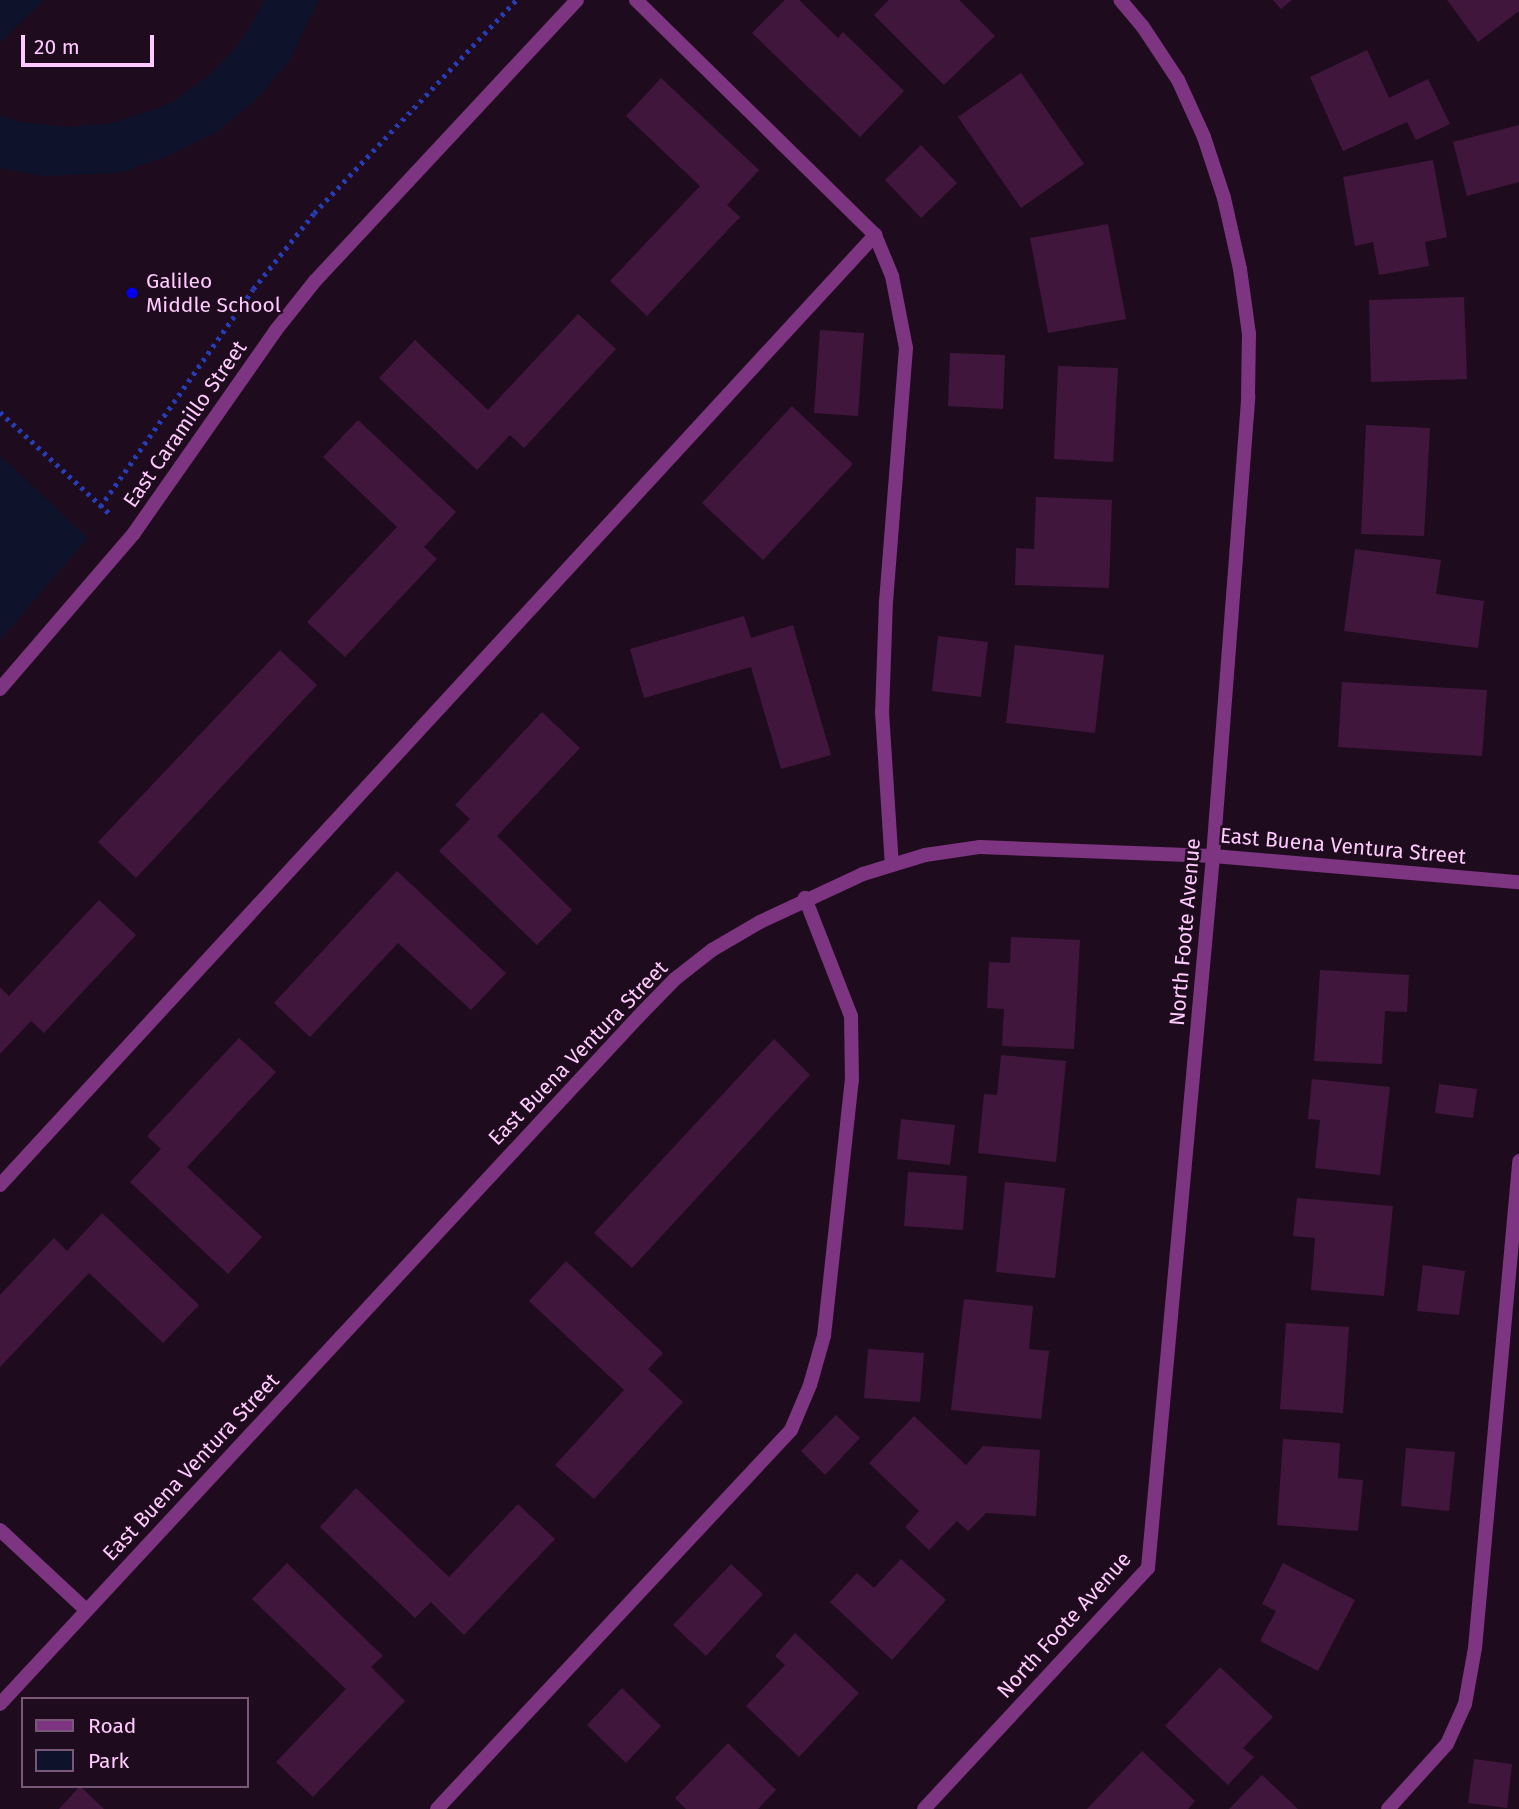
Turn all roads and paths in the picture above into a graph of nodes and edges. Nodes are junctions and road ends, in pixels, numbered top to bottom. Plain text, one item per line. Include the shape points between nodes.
1 (516, 0) edge
2 (577, 0) edge
3 (635, 0) edge
4 (1120, 0) edge
5 (875, 235) junction
6 (0, 412) edge
7 (100, 507) junction
8 (134, 533) junction
9 (0, 689) edge
10 (1213, 856) junction
11 (892, 865) junction
12 (1519, 882) edge
13 (805, 898) junction
14 (1519, 1161) edge
15 (0, 1185) edge
16 (0, 1530) edge
17 (86, 1611) junction
18 (0, 1704) edge
19 (437, 1809) edge
20 (924, 1809) edge
21 (1388, 1809) edge

1 - 7 path via 314,213 253,289
2 - 8 street, East Caramillo Street via 315,281
3 - 5 street
4 - 10 street, North Foote Avenue via 1178,80 1204,137 1224,198 1249,334
5 - 11 street via 892,276 906,348 882,712
5 - 15 street
6 - 7 path
7 - 8 path
8 - 9 street, East Caramillo Street
10 - 11 street, East Buena Ventura Street via 980,848 925,855
10 - 12 street, East Buena Ventura Street
10 - 20 street, North Foote Avenue via 1148,1568
11 - 13 street, East Buena Ventura Street
13 - 17 street, East Buena Ventura Street via 712,950 675,979
13 - 19 street via 850,1016 852,1080 824,1336 810,1385 791,1430
14 - 21 street via 1475,1648 1465,1704 1447,1744
16 - 17 street
17 - 18 street, East Buena Ventura Street

